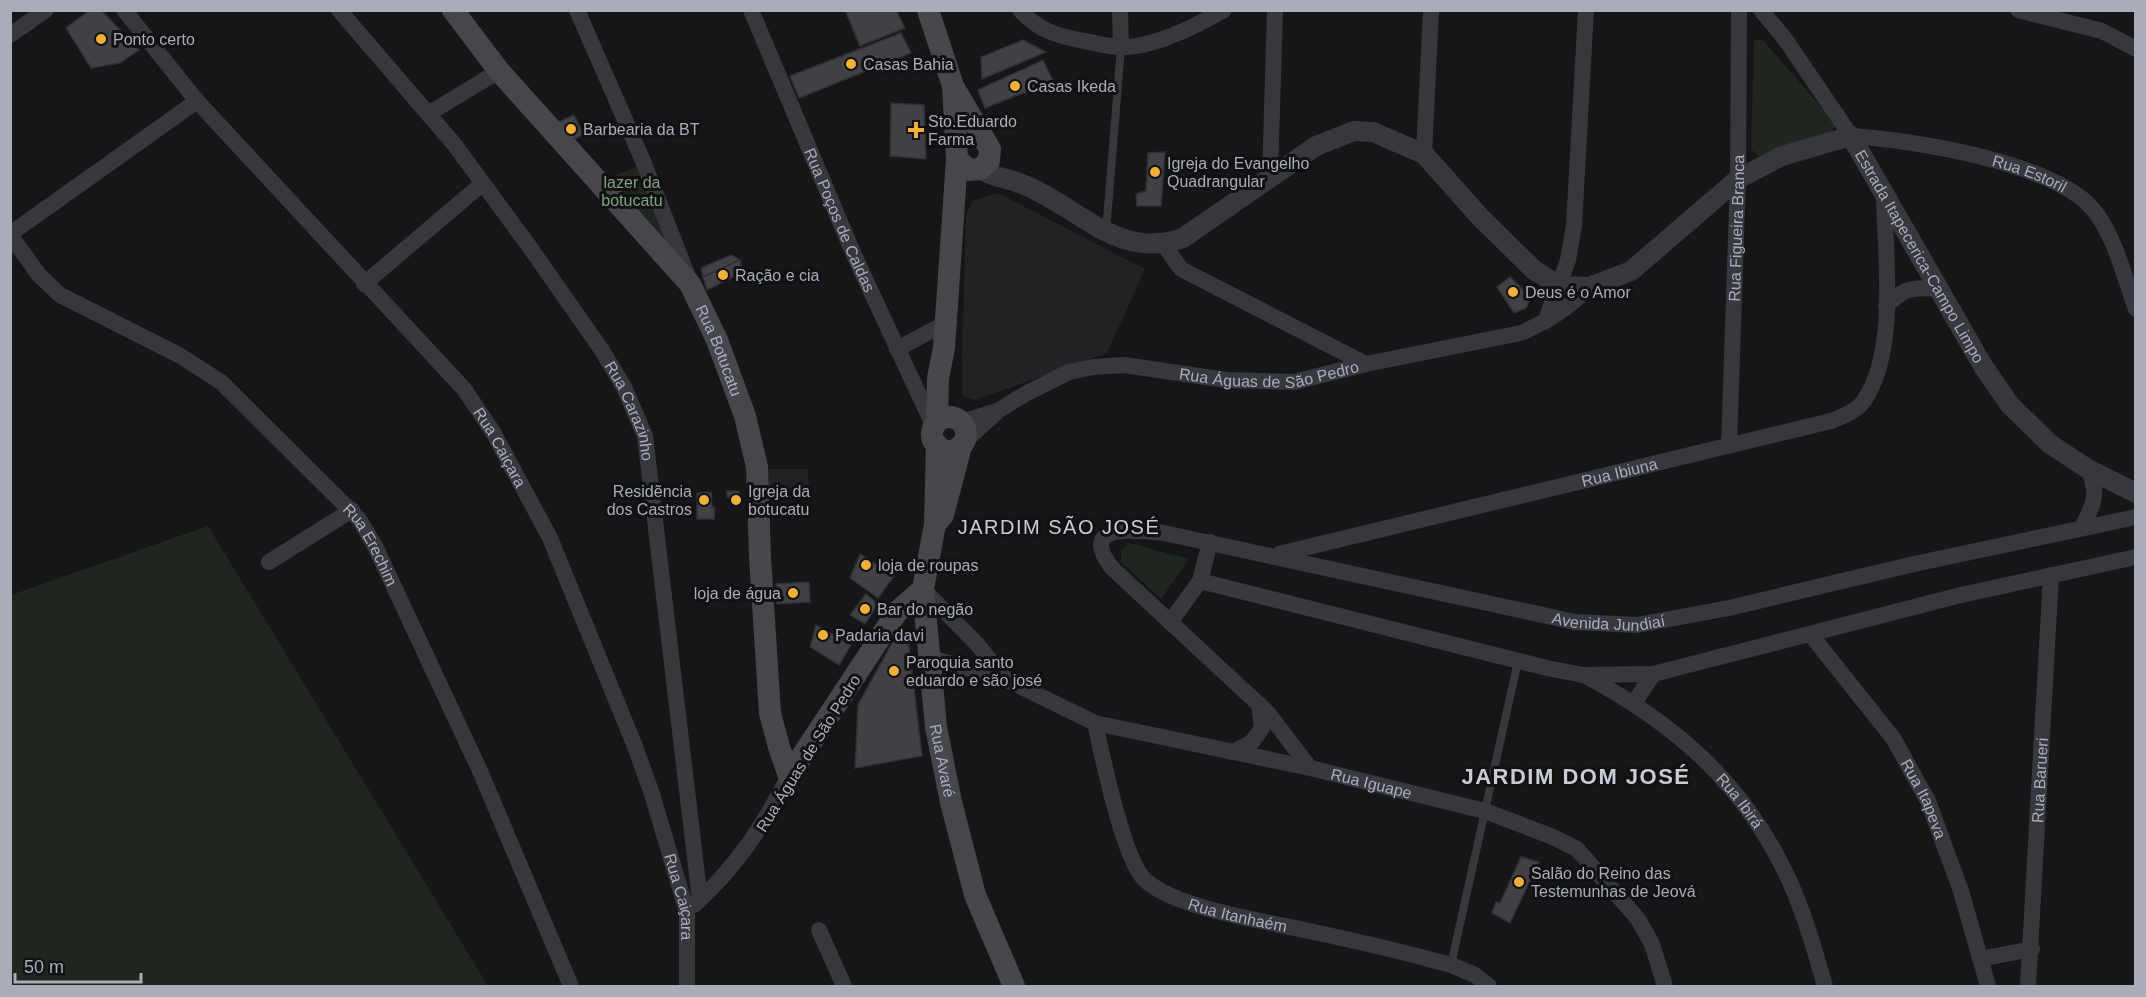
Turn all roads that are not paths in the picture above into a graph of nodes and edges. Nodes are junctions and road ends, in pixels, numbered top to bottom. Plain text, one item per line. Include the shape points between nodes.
1 (46, 10) edge
2 (124, 10) edge
3 (339, 10) edge
4 (453, 10) edge
5 (576, 10) edge
6 (751, 10) edge
7 (928, 10) edge
8 (1020, 10) edge
9 (1120, 10) edge
10 (1224, 10) edge
11 (1275, 10) edge
12 (1431, 10) edge
13 (1586, 10) edge
14 (1739, 10) edge
15 (1761, 10) edge
16 (2018, 10) edge
17 (10, 35) edge
18 (1121, 47) junction
19 (2136, 49) edge
20 (499, 70) junction
21 (197, 101) junction
22 (428, 114) junction
23 (1851, 136) junction
24 (1424, 154) junction
25 (974, 156) junction
26 (1270, 178) junction
27 (1738, 179) junction
28 (482, 184) junction
29 (1884, 197) junction
30 (1106, 232) junction
31 (10, 235) edge
32 (1164, 245) junction
33 (364, 284) junction
34 (690, 284) junction
35 (1596, 285) junction
36 (1559, 286) junction
37 (1940, 288) junction
38 (1886, 306) junction
39 (2136, 309) edge
40 (1545, 322) junction
41 (945, 323) junction
42 (897, 349) junction
43 (1366, 364) junction
44 (950, 431) junction
45 (1729, 446) junction
46 (2088, 469) junction
47 (2136, 493) edge
48 (352, 510) junction
49 (2136, 517) edge
50 (2082, 528) junction
51 (1210, 542) junction
52 (1273, 556) junction
53 (2136, 556) edge
54 (269, 562) dead end
55 (2051, 575) junction
56 (1200, 581) junction
57 (922, 589) junction
58 (1170, 622) junction
59 (1811, 635) junction
60 (931, 658) junction
61 (1518, 662) junction
62 (1653, 674) junction
63 (1583, 675) junction
64 (1005, 679) junction
65 (1634, 703) junction
66 (1259, 704) junction
67 (1095, 723) junction
68 (1233, 752) junction
69 (1310, 768) junction
70 (789, 776) junction
71 (1485, 811) junction
72 (700, 900) junction
73 (687, 912) junction
74 (819, 930) dead end
75 (2032, 949) junction
76 (1980, 959) junction
77 (1452, 965) junction
78 (572, 987) edge
79 (687, 987) edge
80 (844, 987) edge
81 (1014, 987) edge
82 (1489, 987) edge
83 (1665, 987) edge
84 (1825, 987) edge
85 (1988, 987) edge
86 (2028, 987) edge

1 - 17 street
2 - 21 street, Rua Caiçara
3 - 22 street, Rua Carazinho
4 - 20 main road, Rua Botucatu
5 - 34 street via 660,202
6 - 42 street, Rua Poços de Caldas
7 - 25 main road
8 - 18 street via 1042,30 1056,36
9 - 18 street
10 - 18 street via 1171,35
11 - 26 street
12 - 24 street
13 - 36 street via 1574,226
14 - 27 street, Rua Figueira Branca
15 - 23 street
16 - 19 street via 2102,31
18 - 30 lane
20 - 22 street
20 - 34 main road, Rua Botucatu
21 - 31 street
21 - 33 street, Rua Caiçara
22 - 28 street, Rua Carazinho
23 - 27 street, Estrada Itapecerica-Campo Limpo via 1782,156
23 - 29 street, Estrada Itapecerica-Campo Limpo
23 - 39 street, Rua Estoril via 1929,145 2014,167 2071,188 2093,210 2109,237
24 - 26 street via 1384,135 1354,131 1316,146
24 - 36 street via 1534,270
25 - 30 street
25 - 41 main road, Rua Avaré via 953,223
26 - 32 street via 1184,238
27 - 35 street, Estrada Itapecerica-Campo Limpo via 1631,271
27 - 45 street, Rua Figueira Branca
28 - 33 street
28 - 72 street, Rua Carazinho via 601,349 624,387 645,436
29 - 37 street, Estrada Itapecerica-Campo Limpo
29 - 38 street, Rua Ibiuna
30 - 32 street via 1138,243
31 - 48 street, Rua Erechim via 39,275 60,295 179,355 221,382
32 - 43 street via 1181,269
33 - 73 street, Rua Caiçara via 464,389 493,432 550,538 648,784
34 - 70 main road, Rua Botucatu via 731,373 755,459 770,713
35 - 36 street, Estrada Itapecerica-Campo Limpo
35 - 40 street, Rua Águas de São Pedro
36 - 40 street
37 - 38 street via 1910,288
37 - 46 street, Estrada Itapecerica-Campo Limpo via 1983,366 2010,405 2050,444
38 - 45 street, Rua Ibiuna via 1876,377 1864,400 1850,413
40 - 43 street, Rua Águas de São Pedro via 1484,342
41 - 42 street
41 - 44 main road, Rua Avaré via 938,378
42 - 44 street, Rua Poços de Caldas
43 - 44 street, Rua Águas de São Pedro via 1294,382 1264,383 1124,365 1093,367 1051,380 999,410
44 - 57 main road, Rua Avaré
45 - 52 street, Rua Ibiuna
46 - 47 street, Estrada Itapecerica-Campo Limpo
46 - 50 street via 2096,487 2095,499
48 - 54 street
48 - 78 street, Rua Erechim via 375,546 480,771
49 - 50 street, Avenida Jundiaí
50 - 52 street, Avenida Jundiaí via 1729,608 1616,626 1575,622
51 - 52 street, Avenida Jundiaí
51 - 56 street
51 - 58 street, Avenida Jundiaí via 1164,532 1119,529 1103,541 1103,556
53 - 55 street
55 - 59 street
55 - 75 street, Rua Barueri
56 - 58 street
56 - 61 street
57 - 60 main road, Rua Avaré
57 - 64 street, Rua Iguape via 977,644
57 - 70 main road, Rua Águas de São Pedro via 897,612
58 - 66 street
59 - 62 street
59 - 76 street, Rua Itapeva via 1893,738 1928,801 1961,891
60 - 64 street, Rua Iguape
60 - 81 main road, Rua Avaré via 938,737 965,860 986,924
61 - 63 street
61 - 71 lane
62 - 63 street
62 - 65 street
63 - 65 street, Rua Ibirá
64 - 67 street, Rua Iguape
65 - 84 street, Rua Ibirá via 1718,771 1771,845 1808,927
66 - 68 street via 1262,728 1252,742
66 - 69 street
67 - 68 street, Rua Iguape
67 - 77 street, Rua Itanhaém via 1119,820 1143,878 1156,887 1212,909
68 - 69 street, Rua Iguape
69 - 71 street, Rua Iguape
70 - 72 street, Rua Águas de São Pedro via 764,824 742,855
71 - 77 lane
71 - 83 street, Rua Iguape via 1577,849 1638,919 1652,945
72 - 73 street, Rua Águas de São Pedro
73 - 79 street, Rua Caiçara
74 - 80 street
75 - 76 street
75 - 86 street, Rua Barueri
76 - 85 street, Rua Itapeva
77 - 82 street, Rua Itanhaém via 1475,975

